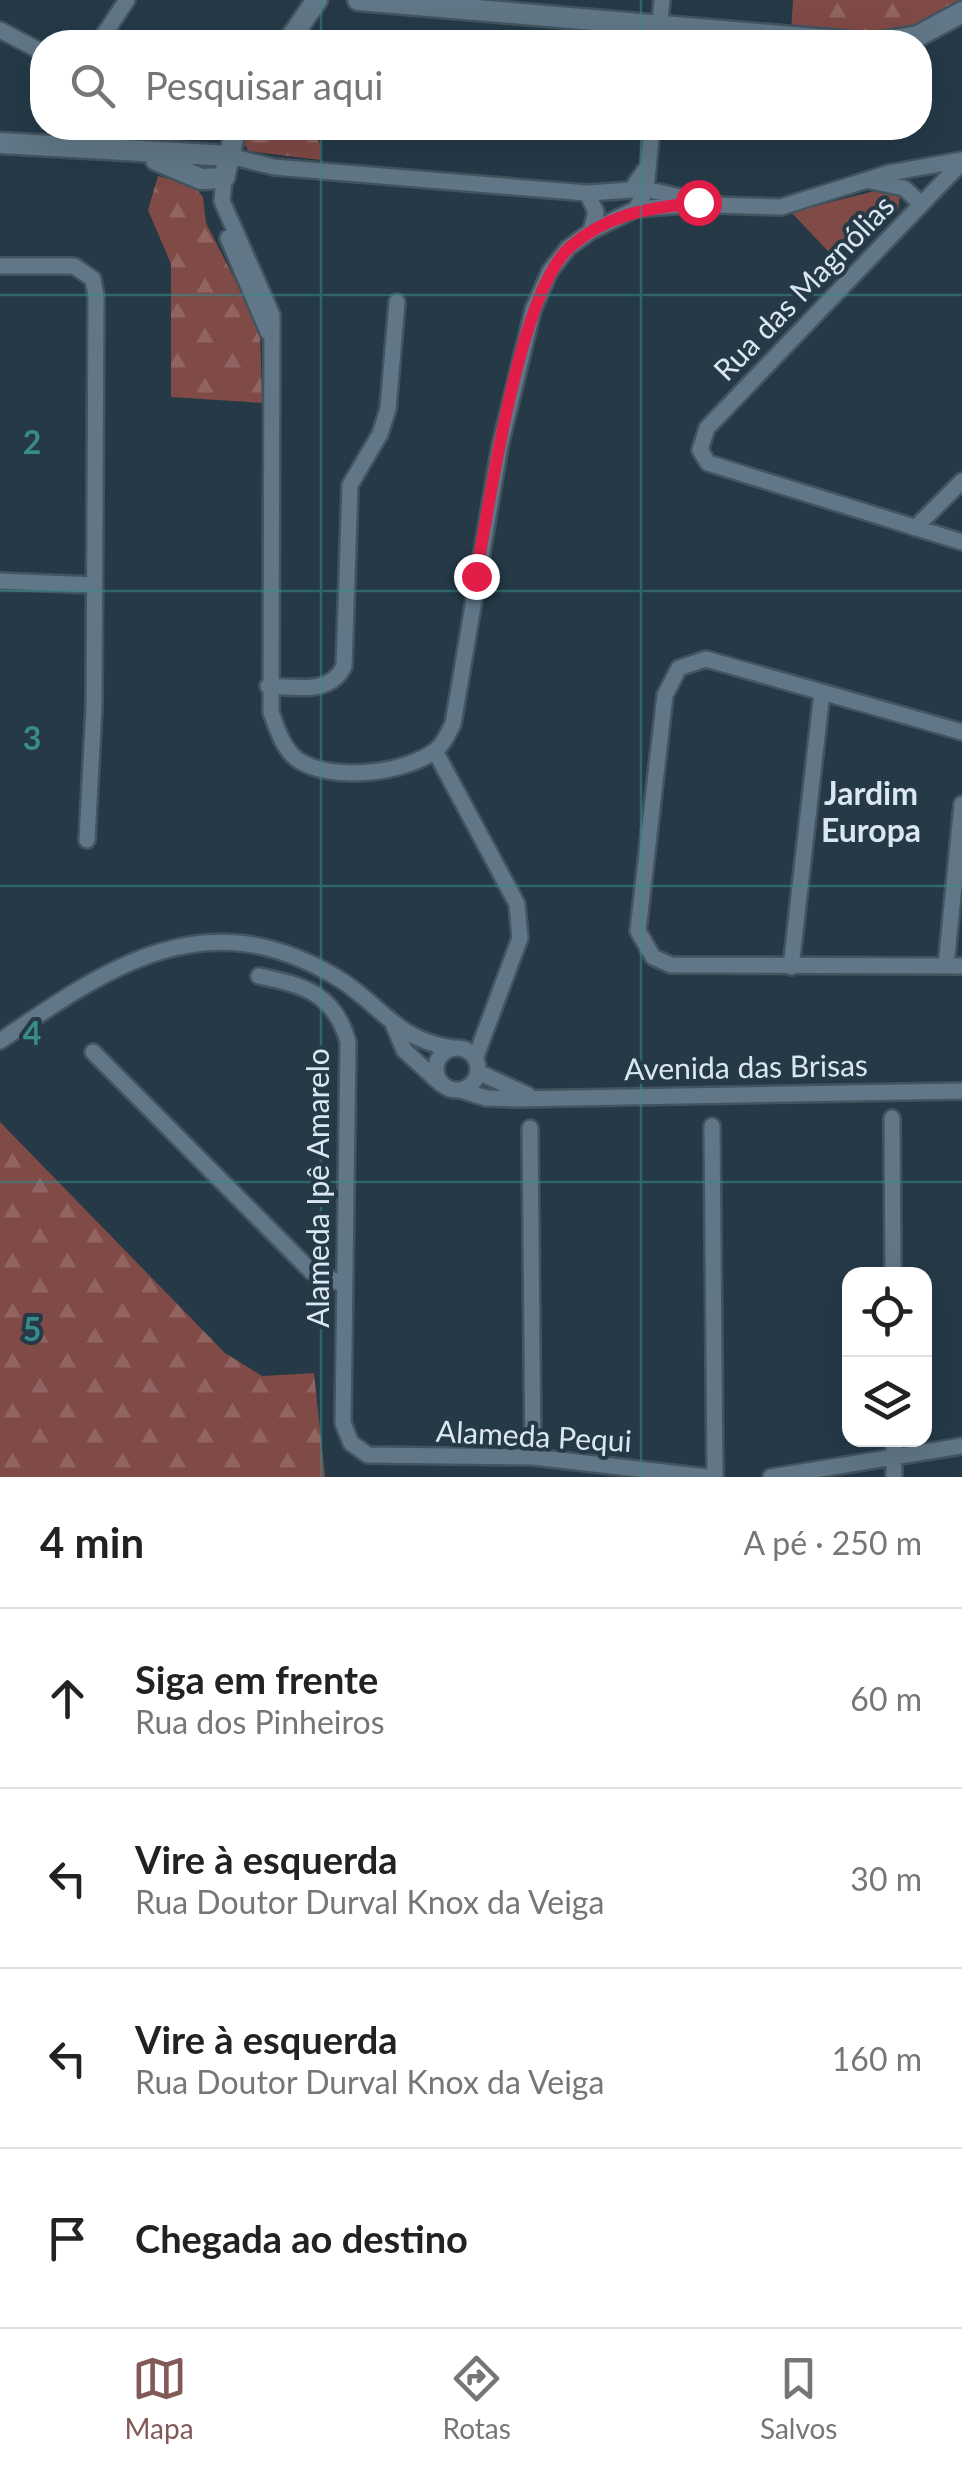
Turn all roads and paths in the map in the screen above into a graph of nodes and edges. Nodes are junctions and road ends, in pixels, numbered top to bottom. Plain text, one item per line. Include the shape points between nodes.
1 (127, 0) edge
2 (316, 0) edge
3 (358, 0) edge
4 (662, 0) edge
5 (962, 12) edge
6 (0, 30) edge
7 (107, 30) edge
8 (296, 30) edge
9 (616, 30) edge
10 (659, 30) edge
11 (929, 30) edge
12 (30, 46) edge
13 (228, 140) edge
14 (651, 140) edge
15 (0, 142) edge
16 (140, 154) junction
17 (220, 155) junction
18 (962, 161) edge
19 (649, 162) junction
20 (224, 178) junction
21 (201, 179) junction
22 (870, 181) junction
23 (646, 189) junction
24 (587, 193) junction
25 (698, 202) junction
26 (920, 203) junction
27 (636, 209) junction
28 (591, 231) junction
29 (0, 266) edge
30 (397, 302) dead end
31 (269, 336) junction
32 (962, 481) edge
33 (914, 528) junction
34 (962, 542) edge
35 (0, 582) edge
36 (94, 585) junction
37 (268, 686) junction
38 (822, 692) junction
39 (962, 732) edge
40 (435, 750) junction
41 (962, 804) edge
42 (87, 840) dead end
43 (954, 966) edge
44 (791, 967) junction
45 (258, 976) dead end
46 (490, 1010) junction
47 (394, 1026) junction
48 (0, 1041) edge
49 (455, 1048) junction
50 (93, 1052) dead end
51 (476, 1065) junction
52 (442, 1084) junction
53 (460, 1090) junction
54 (962, 1092) edge
55 (531, 1096) junction
56 (892, 1118) dead end
57 (712, 1126) dead end
58 (530, 1128) dead end
59 (893, 1267) edge
60 (343, 1284) junction
61 (962, 1446) edge
62 (894, 1447) edge
63 (358, 1450) joint
64 (533, 1457) junction
65 (894, 1459) junction
66 (707, 1477) edge
67 (715, 1477) edge
68 (771, 1477) edge
69 (894, 1477) edge

1 - 7 street
2 - 8 street
3 - 9 street
4 - 10 street
5 - 11 street
6 - 12 street
13 - 17 street
14 - 19 street
15 - 16 street
16 - 17 street
16 - 21 street
17 - 20 street
17 - 21 street
17 - 24 street via 274,167
18 - 22 street
18 - 26 street, Rua das Magnólias
19 - 23 street
19 - 24 street via 631,190
20 - 21 street
20 - 31 street via 222,201 268,302
21 - 31 street
22 - 25 street via 781,207
22 - 26 street via 904,188
23 - 25 street
23 - 27 street
24 - 28 street via 596,212
25 - 27 street
26 - 33 street, Rua das Magnólias via 706,428 702,458
27 - 28 street
28 - 40 street via 550,271 533,310 500,446 453,724
29 - 36 street via 74,266 93,280
30 - 37 street via 388,409 350,485 344,666 323,686
31 - 37 street
32 - 33 street
33 - 34 street
35 - 36 street
36 - 42 street
37 - 40 street via 278,732 298,760 328,770 378,770
38 - 39 street
38 - 44 street
38 - 44 street via 706,659 672,677 638,931 653,957 671,966
40 - 46 street via 517,904 520,938
41 - 43 street
43 - 44 street
45 - 60 street, Alameda Ipê Amarelo via 313,989 330,1003 348,1042
46 - 49 street
46 - 51 street
47 - 48 street via 338,978 258,945 220,940 128,960
47 - 49 street via 429,1044
47 - 52 street via 404,1050
49 - 51 street
49 - 52 street via 436,1064
50 - 60 street via 310,1271
51 - 53 street via 472,1084
51 - 55 street, Avenida das Brisas
52 - 53 street
53 - 55 street, Avenida das Brisas via 486,1098
54 - 55 street, Avenida das Brisas
56 - 59 street
57 - 67 street
58 - 64 street
60 - 63 street, Alameda Ipê Amarelo via 343,1424
61 - 65 street
62 - 65 street
63 - 64 street, Alameda Pequi
64 - 66 street, Alameda Pequi
65 - 68 street
65 - 69 street

